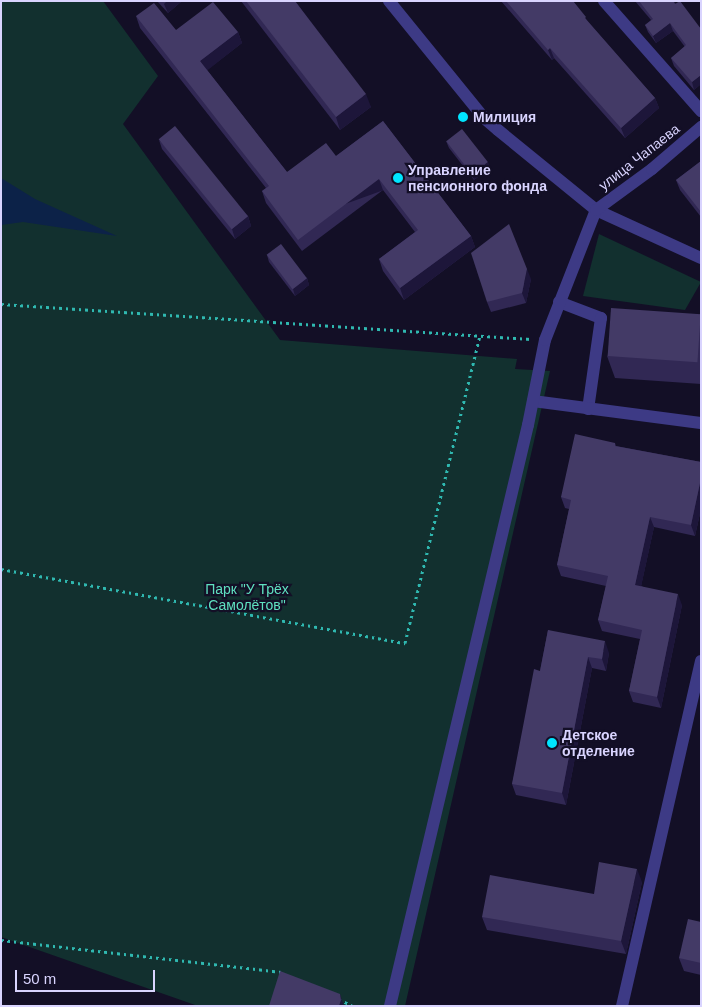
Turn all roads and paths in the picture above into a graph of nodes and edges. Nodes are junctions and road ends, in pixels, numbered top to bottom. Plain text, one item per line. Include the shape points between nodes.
1 (389, 1) edge
2 (604, 1) edge
3 (701, 111) edge
4 (701, 127) edge
5 (596, 210) junction
6 (701, 258) edge
7 (559, 302) junction
8 (1, 304) edge
9 (480, 336) junction
10 (544, 340) junction
11 (533, 401) junction
12 (588, 408) junction
13 (701, 423) edge
14 (1, 569) edge
15 (700, 668) edge
16 (1, 940) edge
17 (290, 976) edge
18 (335, 997) edge
19 (353, 1006) edge
20 (390, 1006) edge
21 (622, 1006) edge

1 - 5 street via 484,118
2 - 3 street
4 - 5 street, улица Чапаева via 652,169
5 - 6 street
5 - 7 street
7 - 10 street
7 - 12 street via 605,318
8 - 9 path
9 - 10 path
9 - 14 path via 405,643
10 - 11 street
11 - 12 street
11 - 20 street
12 - 13 street
15 - 21 street
16 - 17 path via 281,972
18 - 19 path

